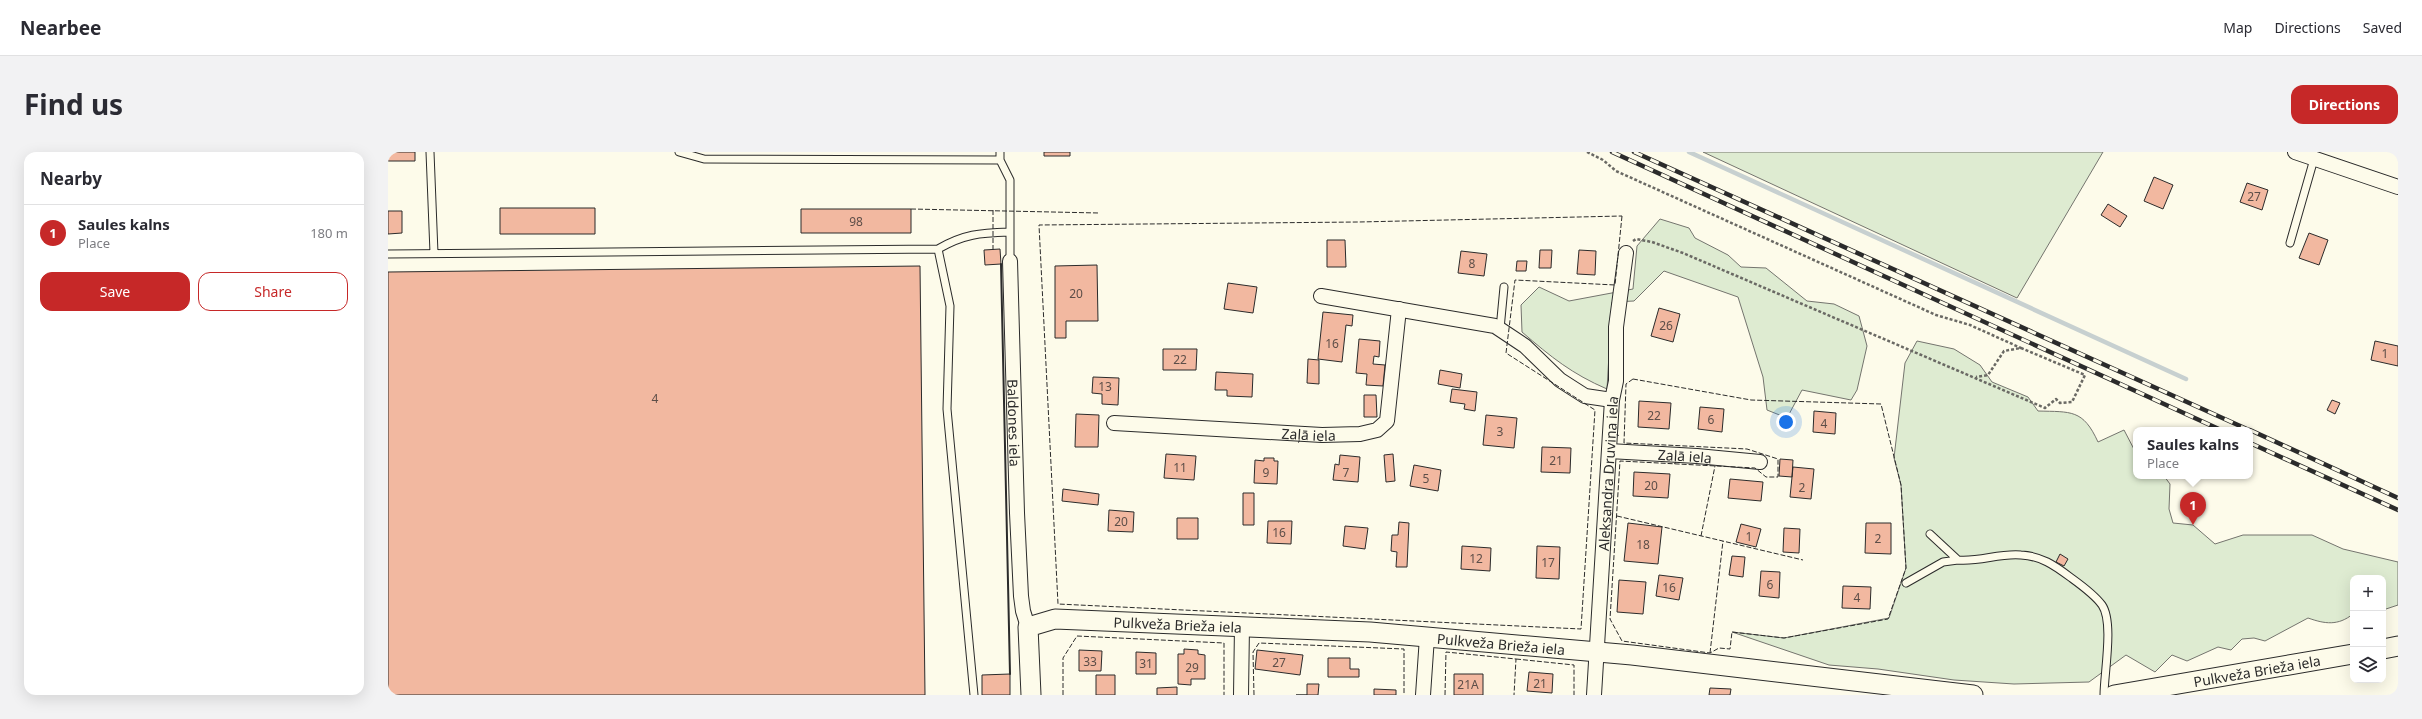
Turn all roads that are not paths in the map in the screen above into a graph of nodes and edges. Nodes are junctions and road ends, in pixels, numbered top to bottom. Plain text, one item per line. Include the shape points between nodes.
1 (430, 152) edge
2 (679, 152) edge
3 (1000, 152) edge
4 (2295, 152) edge
5 (806, 155) edge
6 (2314, 159) junction
7 (1000, 160) junction
8 (2398, 187) edge
9 (1009, 232) junction
10 (2290, 243) dead end
11 (938, 249) junction
12 (434, 253) junction
13 (1626, 253) road end
14 (388, 254) edge
15 (1010, 261) joint
16 (1504, 288) dead end
17 (1321, 296) dead end
18 (1399, 309) junction
19 (1500, 329) junction
20 (1612, 400) junction
21 (1114, 423) dead end
22 (1609, 452) junction
23 (1760, 462) dead end
24 (1930, 534) dead end
25 (1958, 560) junction
26 (1906, 583) dead end
27 (1242, 626) junction
28 (1028, 628) junction
29 (1428, 637) junction
30 (2398, 646) edge
31 (2386, 648) edge
32 (1596, 652) junction
33 (2350, 655) edge
34 (973, 693) edge
35 (1031, 695) edge
36 (1241, 695) edge
37 (1423, 695) edge
38 (1594, 695) edge
39 (1973, 695) edge
40 (2104, 695) edge
41 (2114, 695) edge

1 - 12 lane
2 - 5 lane via 704,159
3 - 7 lane, Baldones iela
4 - 6 street
5 - 7 lane
6 - 8 street
6 - 10 lane
7 - 9 lane, Baldones iela via 1010,180
9 - 11 lane via 969,234
9 - 15 lane, Baldones iela
11 - 12 lane
11 - 34 lane via 950,306 947,409
12 - 14 lane
13 - 20 street, Aleksandra Druviņa iela via 1616,327 1616,381
15 - 28 street, Baldones iela via 1017,519 1021,596
16 - 19 lane
17 - 18 street
18 - 19 street
18 - 21 street, Zaļā iela via 1387,421 1377,430 1360,434 1322,435
19 - 20 street via 1525,346 1560,380 1585,396
20 - 22 street, Aleksandra Druviņa iela
22 - 23 street, Zaļā iela
22 - 32 street, Aleksandra Druviņa iela
24 - 25 lane
25 - 26 lane via 1943,562
25 - 40 lane via 1984,560 2007,554 2038,557 2055,566 2091,593 2103,606 2108,624
27 - 28 street, Pulkveža Brieža iela via 1055,619
27 - 29 street, Pulkveža Brieža iela
27 - 36 street
28 - 35 street, Baldones iela
29 - 32 street, Pulkveža Brieža iela
29 - 37 street
30 - 31 street
32 - 38 street, Aleksandra Druviņa iela
32 - 39 street, Pulkveža Brieža iela
33 - 41 street, Pulkveža Brieža iela

